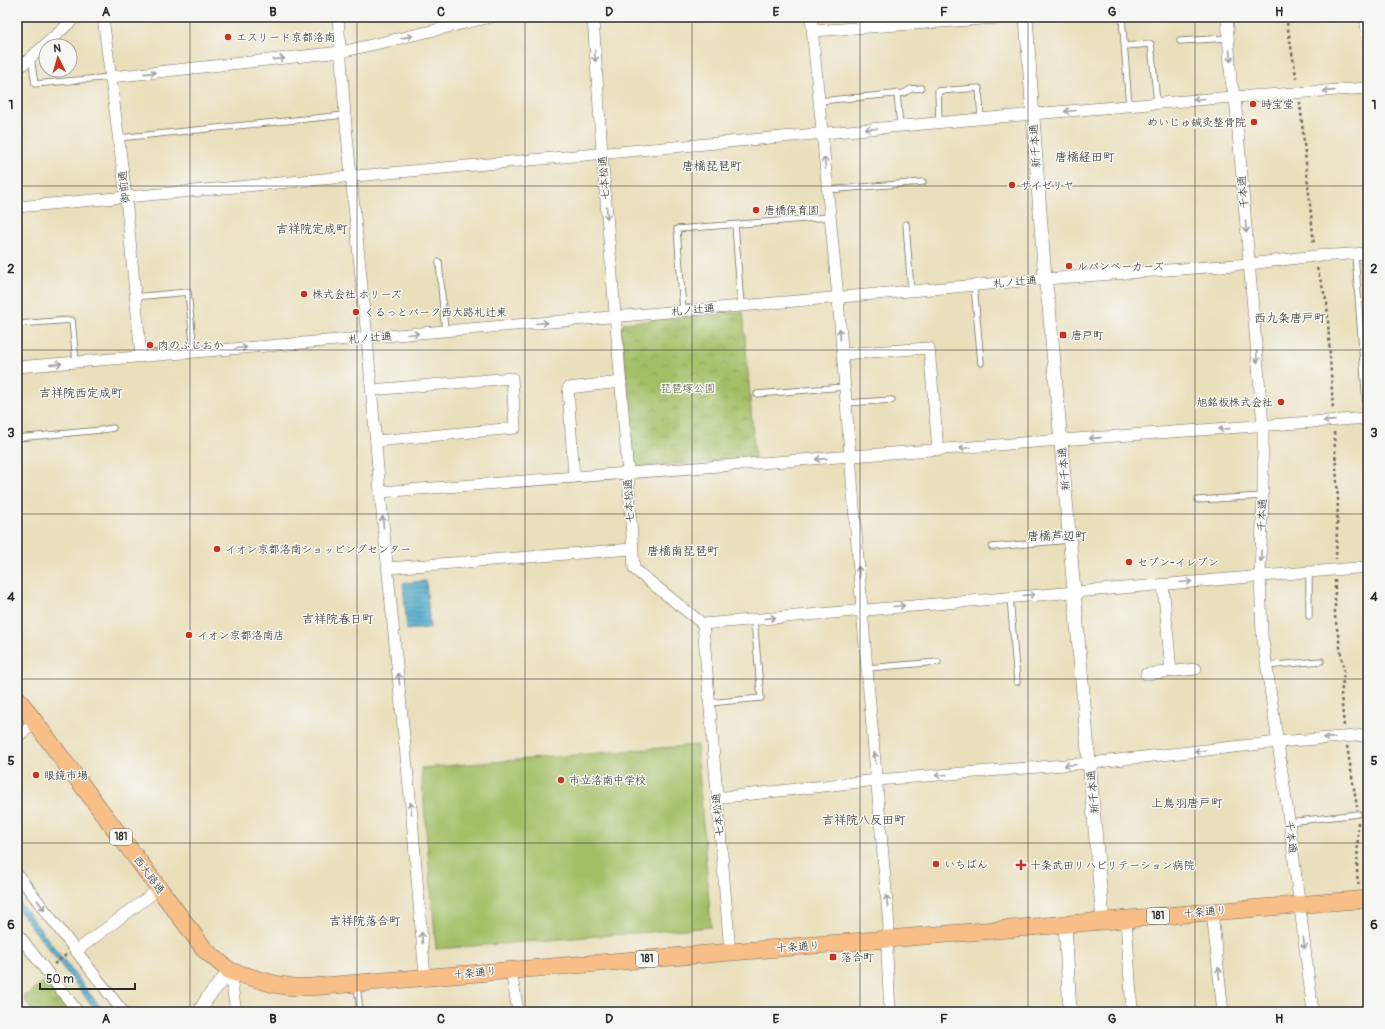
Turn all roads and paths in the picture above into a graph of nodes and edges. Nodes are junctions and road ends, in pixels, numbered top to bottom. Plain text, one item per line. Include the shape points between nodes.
1 (76, 17) edge
2 (103, 17) edge
3 (338, 17) edge
4 (491, 17) edge
5 (593, 17) edge
6 (811, 17) edge
7 (1012, 17) edge
8 (1026, 17) edge
9 (1122, 17) edge
10 (1227, 17) edge
11 (1286, 17) edge
12 (1365, 17) edge
13 (947, 20) edge
14 (813, 31) junction
15 (1228, 38) junction
16 (1368, 39) edge
17 (1180, 41) dead end
18 (1125, 46) junction
19 (341, 52) junction
20 (31, 58) junction
21 (17, 70) edge
22 (111, 77) junction
23 (921, 88) dead end
24 (1368, 88) edge
25 (1298, 93) junction
26 (898, 94) junction
27 (1235, 97) junction
28 (819, 101) junction
29 (1157, 103) junction
30 (1129, 106) junction
31 (1033, 114) junction
32 (345, 115) junction
33 (981, 118) junction
34 (939, 122) junction
35 (900, 126) junction
36 (822, 133) junction
37 (118, 138) junction
38 (602, 152) junction
39 (351, 176) junction
40 (923, 182) dead end
41 (827, 190) junction
42 (126, 197) junction
43 (17, 207) edge
44 (830, 217) junction
45 (906, 224) dead end
46 (735, 225) junction
47 (1368, 253) edge
48 (1355, 254) junction
49 (1315, 256) junction
50 (439, 262) dead end
51 (1249, 264) junction
52 (1045, 279) junction
53 (974, 286) junction
54 (911, 291) junction
55 (134, 297) junction
56 (838, 298) junction
57 (741, 306) junction
58 (684, 311) junction
59 (615, 317) junction
60 (17, 324) edge
61 (444, 332) junction
62 (367, 338) junction
63 (194, 352) junction
64 (842, 354) junction
65 (141, 357) junction
66 (76, 362) junction
67 (981, 363) dead end
68 (17, 368) edge
69 (621, 382) junction
70 (844, 387) junction
71 (371, 390) junction
72 (756, 394) dead end
73 (892, 400) dead end
74 (845, 403) junction
75 (1367, 418) edge
76 (1333, 421) junction
77 (1263, 426) junction
78 (113, 428) dead end
79 (17, 438) edge
80 (376, 440) junction
81 (1061, 440) junction
82 (938, 450) junction
83 (850, 457) junction
84 (628, 473) junction
85 (574, 477) junction
86 (380, 492) junction
87 (1263, 496) junction
88 (1198, 500) dead end
89 (1070, 540) junction
90 (992, 547) dead end
91 (632, 549) junction
92 (1368, 567) edge
93 (388, 568) junction
94 (1336, 569) junction
95 (1309, 571) junction
96 (1260, 576) junction
97 (1163, 584) junction
98 (1075, 592) junction
99 (1010, 597) junction
100 (862, 610) junction
101 (1310, 616) dead end
102 (754, 620) junction
103 (703, 624) junction
104 (1321, 661) dead end
105 (938, 662) dead end
106 (1266, 666) junction
107 (867, 668) junction
108 (1196, 669) dead end
109 (1171, 672) junction
110 (1146, 674) dead end
111 (1017, 682) dead end
112 (17, 698) edge
113 (709, 703) junction
114 (36, 722) junction
115 (1368, 735) edge
116 (17, 737) edge
117 (1345, 737) junction
118 (1278, 742) junction
119 (1090, 763) junction
120 (877, 780) junction
121 (717, 798) junction
122 (1358, 814) junction
123 (1289, 822) junction
124 (17, 874) edge
125 (159, 889) junction
126 (1365, 900) edge
127 (1300, 905) junction
128 (1212, 912) junction
129 (1126, 919) junction
130 (1104, 921) junction
131 (1065, 924) junction
132 (17, 933) edge
133 (888, 940) junction
134 (73, 951) junction
135 (730, 952) junction
136 (53, 965) dead end
137 (511, 970) junction
138 (230, 971) junction
139 (425, 977) junction
140 (357, 983) junction
141 (78, 1012) edge
142 (122, 1012) edge
143 (199, 1012) edge
144 (236, 1012) edge
145 (360, 1012) edge
146 (518, 1012) edge
147 (890, 1012) edge
148 (1070, 1012) edge
149 (1132, 1012) edge
150 (1223, 1012) edge
151 (1313, 1012) edge

1 - 20 street
2 - 22 street, 御前通
3 - 19 street
19 -> 4 street
5 -> 38 street, 七本松通
6 - 14 street
7 - 13 street
8 - 31 street, 新千本通
9 - 18 lane
10 - 15 street, 千本通
11 - 25 path
12 - 16 street
13 - 14 street
14 - 28 street
15 - 17 lane
15 -> 27 street, 千本通 via 1231,81
18 - 29 lane via 1151,44
18 - 30 lane
22 -> 19 street
19 - 32 street
20 - 21 street
20 - 22 lane via 35,84
22 - 37 street, 御前通
23 - 26 lane
24 -> 25 street
25 - 27 street
25 - 49 path
26 - 28 lane
26 - 35 lane
27 -> 29 street
27 -> 51 street, 千本通
28 - 36 street
29 - 30 street
30 -> 31 street
31 - 33 street
31 - 52 street, 新千本通
32 - 37 lane
32 - 39 street
33 - 34 street
33 - 34 lane via 979,88 938,91
34 - 35 street
35 -> 36 street
36 - 38 street
41 -> 36 street
37 - 42 street, 御前通
38 - 39 street
38 -> 59 street, 七本松通
39 - 42 street
39 - 62 street
40 - 41 lane
41 - 44 street
42 - 43 street
42 - 55 street, 御前通
44 - 46 lane
44 - 56 street
45 - 54 lane
46 - 57 lane
46 - 58 lane via 677,229
47 - 48 street, 札ノ辻通
48 - 49 street, 札ノ辻通
48 - 75 lane
49 - 51 street, 札ノ辻通
49 - 76 path via 1327,303
50 - 61 lane
51 - 52 street, 札ノ辻通
51 -> 77 street, 千本通
52 - 53 street, 札ノ辻通
52 - 81 street, 新千本通
53 - 54 street, 札ノ辻通
53 - 67 lane
54 - 56 street, 札ノ辻通
55 - 63 lane via 188,292
55 - 65 street, 御前通
56 - 57 street, 札ノ辻通
64 -> 56 street
57 - 58 street, 札ノ辻通
58 - 59 street, 札ノ辻通
61 -> 59 street, 札ノ辻通
59 - 69 street, 七本松通
60 - 66 lane via 72,320
62 -> 61 street, 札ノ辻通
63 -> 62 street, 札ノ辻通
62 - 71 street
63 - 65 street, 札ノ辻通
64 - 70 street
64 - 82 street via 929,348
65 - 66 street, 札ノ辻通
68 -> 66 street, 札ノ辻通
69 - 84 street, 七本松通
69 - 85 street via 568,388
70 - 72 lane
70 - 74 street
71 - 80 street
71 - 80 street via 512,378 515,428
73 - 74 lane
74 - 83 street
75 - 76 street
76 -> 77 street
76 - 94 path via 1338,500
77 -> 81 street
77 - 87 street, 千本通
78 - 79 lane
80 - 86 street
81 -> 82 street
81 - 89 street, 新千本通
82 - 83 street
83 -> 84 street
100 -> 83 street
84 - 85 street
84 - 91 street, 七本松通
85 - 86 street
93 -> 86 street
87 - 88 lane
87 -> 96 street, 千本通
89 - 90 lane
89 - 98 street, 新千本通
91 - 93 street
91 - 103 street, 七本松通 via 634,569
92 - 94 street
139 -> 93 street
94 - 95 street
94 - 117 path via 1334,616 1344,672 1341,695
95 - 96 street
95 - 101 lane
97 -> 96 street
96 - 106 street, 千本通
97 - 98 street
97 - 109 street
99 -> 98 street
98 - 119 street, 新千本通
100 -> 99 street
99 - 111 lane
102 -> 100 street
100 - 107 street
102 - 103 street
102 - 113 lane via 761,698
103 - 113 street, 七本松通
104 - 106 lane
105 - 107 lane
106 - 118 street, 千本通
120 -> 107 street
108 - 109 street
109 - 110 street
112 - 114 main road, 西大路通 / 181
113 - 121 street, 七本松通
114 - 116 street
114 - 125 main road, 西大路通 / 181
115 - 117 street
117 -> 118 street
117 - 122 path
118 -> 119 street
118 - 123 street, 千本通
119 -> 120 street
119 - 130 street, 新千本通
120 - 121 street
133 -> 120 street
121 - 135 street, 七本松通
122 - 123 lane
122 - 126 path via 1356,876
123 - 127 street, 千本通
124 -> 134 street
125 - 134 street
125 - 138 main road, 西大路通 / 181 via 205,950
126 - 127 main road, 十条通り / 181
127 - 128 main road, 十条通り / 181
127 -> 151 street, 千本通
128 - 129 main road, 十条通り / 181
150 -> 128 street
129 - 130 main road, 十条通り / 181
129 - 149 street
130 - 131 main road, 十条通り / 181
131 - 133 main road, 十条通り / 181
131 - 148 street
132 - 141 street
133 - 135 main road, 十条通り / 181
133 - 147 street
134 - 136 path
134 - 142 street
135 - 137 main road, 十条通り / 181
137 - 139 main road, 十条通り / 181
137 - 146 street
138 - 140 main road, 十条通り / 181 via 293,987
138 - 143 street
138 - 144 street
139 - 140 main road, 十条通り / 181
140 - 145 lane

